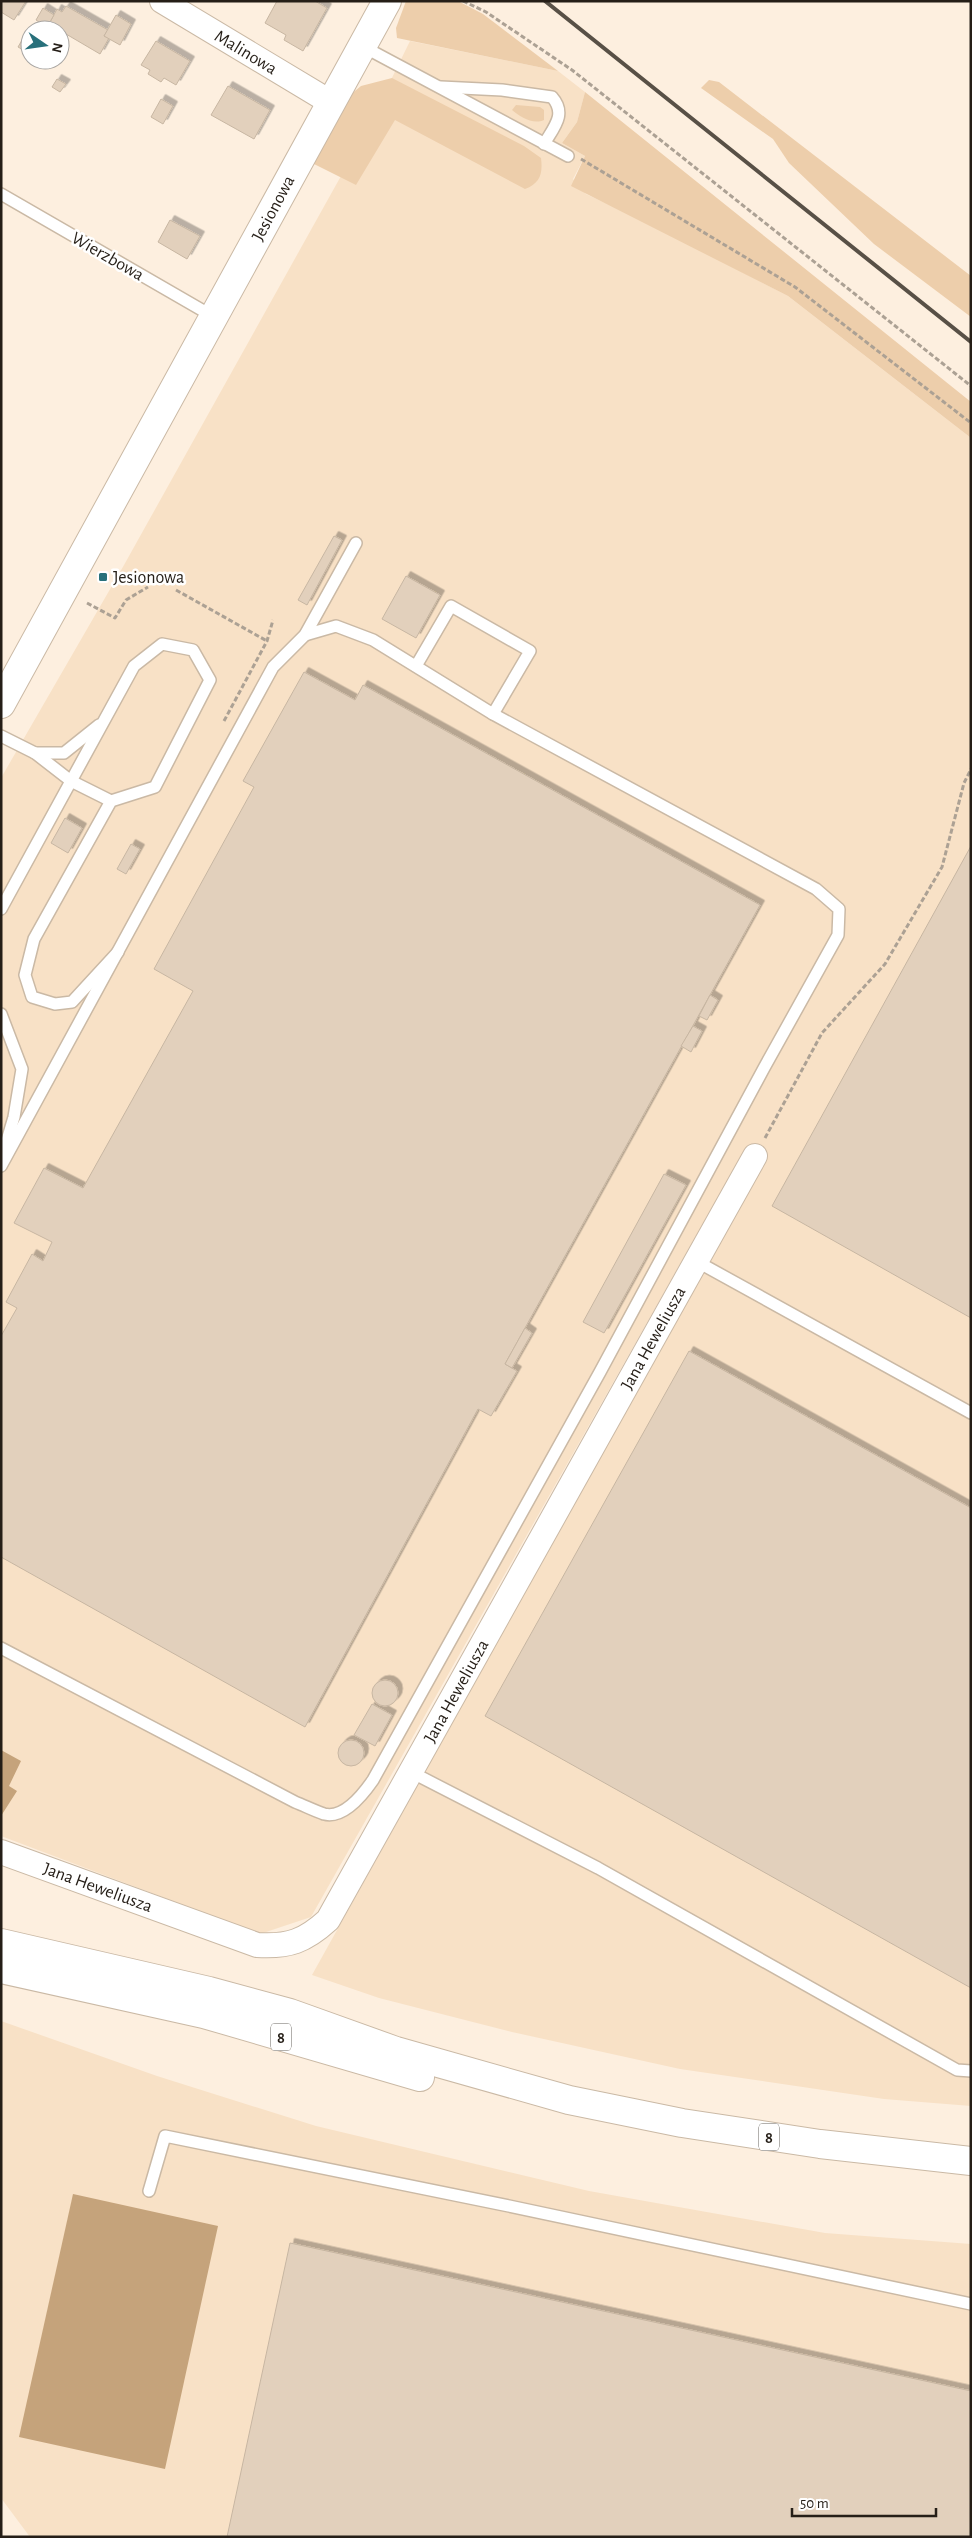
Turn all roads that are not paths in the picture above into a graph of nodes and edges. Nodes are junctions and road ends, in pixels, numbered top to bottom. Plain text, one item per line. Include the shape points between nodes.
1 (162, 1) edge
2 (387, 1) edge
3 (362, 46) junction
4 (439, 87) junction
5 (330, 102) junction
6 (544, 144) junction
7 (568, 156) road end
8 (1, 194) edge
9 (214, 317) junction
10 (356, 543) dead end
11 (305, 635) junction
12 (416, 666) junction
13 (1, 704) edge
14 (493, 714) junction
15 (104, 720) junction
16 (1, 736) edge
17 (35, 753) junction
18 (72, 781) junction
19 (111, 802) junction
20 (1, 909) edge
21 (118, 952) junction
22 (1, 1014) edge
23 (755, 1156) road end
24 (1, 1160) edge
25 (1, 1166) edge
26 (696, 1261) junction
27 (971, 1413) edge
28 (1, 1648) edge
29 (411, 1772) junction
30 (1, 1852) edge
31 (1, 1943) edge
32 (1, 1968) edge
33 (971, 2071) edge
34 (569, 2100) junction
35 (971, 2161) edge
36 (149, 2192) dead end
37 (971, 2304) edge

1 - 5 street, Malinowa
2 - 3 main road, Jesionowa
3 - 4 lane
3 - 5 main road, Jesionowa
4 - 6 lane
4 - 6 lane via 552,96 559,104 560,117
5 - 9 main road, Jesionowa
6 - 7 lane
8 - 9 lane, Wierzbowa
9 - 13 main road, Jesionowa
10 - 11 lane
11 - 12 lane via 336,626 373,640
11 - 21 lane via 274,667
12 - 14 lane
12 - 14 lane via 451,606 530,651
14 - 28 lane via 816,889 839,909 838,935 600,1372 359,1800 327,1815 295,1802
15 - 17 lane via 64,752
15 - 18 lane
15 - 19 lane via 134,666 162,644 193,650 210,680 155,787
16 - 17 lane
17 - 18 lane
18 - 19 lane
18 - 20 lane
19 - 21 lane via 34,939 25,975 32,997 55,1004 72,1002
21 - 25 lane
22 - 24 lane via 22,1069 14,1117
23 - 26 street, Jana Heweliusza
26 - 27 lane
26 - 29 street, Jana Heweliusza
29 - 30 street, Jana Heweliusza via 328,1920 300,1941 279,1947 257,1945
29 - 33 lane via 598,1868 957,2070
31 - 34 main road, 8 via 290,2013 396,2051
32 - 34 main road, 8 via 204,2014 431,2080 527,2097
34 - 35 main road, 8 via 682,2124
36 - 37 lane via 165,2136

